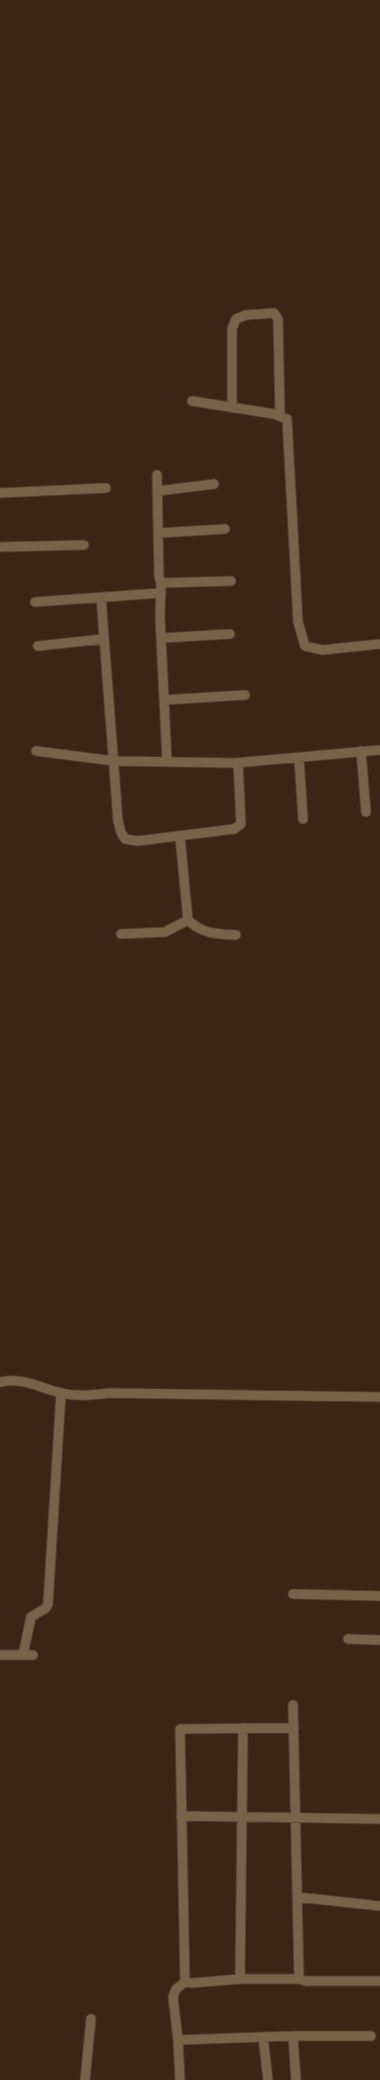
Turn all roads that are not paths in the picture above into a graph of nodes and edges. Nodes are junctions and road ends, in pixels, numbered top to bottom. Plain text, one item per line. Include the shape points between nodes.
1 (192, 401) dead end
2 (232, 408) junction
3 (280, 416) junction
4 (157, 475) dead end
5 (214, 484) dead end
6 (106, 488) dead end
7 (158, 491) junction
8 (0, 493) edge
9 (225, 529) dead end
10 (158, 533) junction
11 (84, 545) dead end
12 (0, 547) edge
13 (231, 581) dead end
14 (161, 588) junction
15 (101, 597) junction
16 (35, 602) dead end
17 (230, 634) dead end
18 (161, 638) junction
19 (104, 639) junction
20 (380, 644) edge
21 (38, 646) dead end
22 (245, 695) dead end
23 (164, 700) junction
24 (380, 750) edge
25 (36, 751) dead end
26 (361, 751) junction
27 (299, 758) junction
28 (167, 761) junction
29 (114, 762) junction
30 (238, 763) junction
31 (366, 812) dead end
32 (303, 819) dead end
33 (180, 837) junction
34 (188, 920) junction
35 (121, 934) dead end
36 (236, 935) dead end
37 (0, 1382) edge
38 (61, 1393) junction
39 (380, 1397) edge
40 (293, 1594) dead end
41 (380, 1596) edge
42 (348, 1639) dead end
43 (380, 1640) edge
44 (0, 1655) edge
45 (23, 1655) junction
46 (33, 1655) dead end
47 (293, 1705) dead end
48 (243, 1728) junction
49 (294, 1728) junction
50 (181, 1816) junction
51 (242, 1817) junction
52 (296, 1818) junction
53 (380, 1819) edge
54 (297, 1896) junction
55 (380, 1906) edge
56 (240, 1979) junction
57 (299, 1979) junction
58 (380, 1981) edge
59 (184, 1982) junction
60 (91, 2020) dead end
61 (293, 2036) junction
62 (371, 2036) dead end
63 (263, 2037) junction
64 (178, 2040) junction
65 (85, 2080) edge
66 (180, 2080) edge
67 (268, 2080) edge
68 (296, 2080) edge

1 - 2 street
2 - 3 street
2 - 3 street via 232,329 236,319 274,313 278,319
3 - 20 street via 287,419 298,622 305,646 322,650
4 - 7 street
5 - 7 street
6 - 8 street
7 - 10 street
9 - 10 street
10 - 14 street
11 - 12 street
13 - 14 street
14 - 15 street
14 - 18 street
15 - 16 street
15 - 19 street
17 - 18 street
18 - 23 street
19 - 21 street
19 - 29 street
22 - 23 street
23 - 28 street
24 - 26 street
25 - 29 street
26 - 27 street
26 - 31 street
27 - 30 street
27 - 32 street
28 - 29 street
28 - 30 street
29 - 33 street via 118,821 126,839
30 - 33 street via 242,824 225,831
33 - 34 street
34 - 35 street via 165,932
34 - 36 street via 208,933
37 - 38 street via 33,1383
38 - 39 street via 85,1396 109,1393
38 - 45 street via 48,1604 31,1617
40 - 41 street
42 - 43 street
44 - 45 street
45 - 46 street
47 - 49 street
48 - 49 street
48 - 50 street via 180,1729
48 - 51 street
49 - 52 street
50 - 51 street
50 - 59 street
51 - 52 street
51 - 56 street
52 - 53 street
52 - 54 street
54 - 55 street
54 - 57 street
56 - 57 street
56 - 59 street
57 - 58 street
59 - 64 street via 173,1997
60 - 65 street
61 - 62 street
61 - 63 street
61 - 68 street
63 - 64 street
63 - 67 street
64 - 66 street

